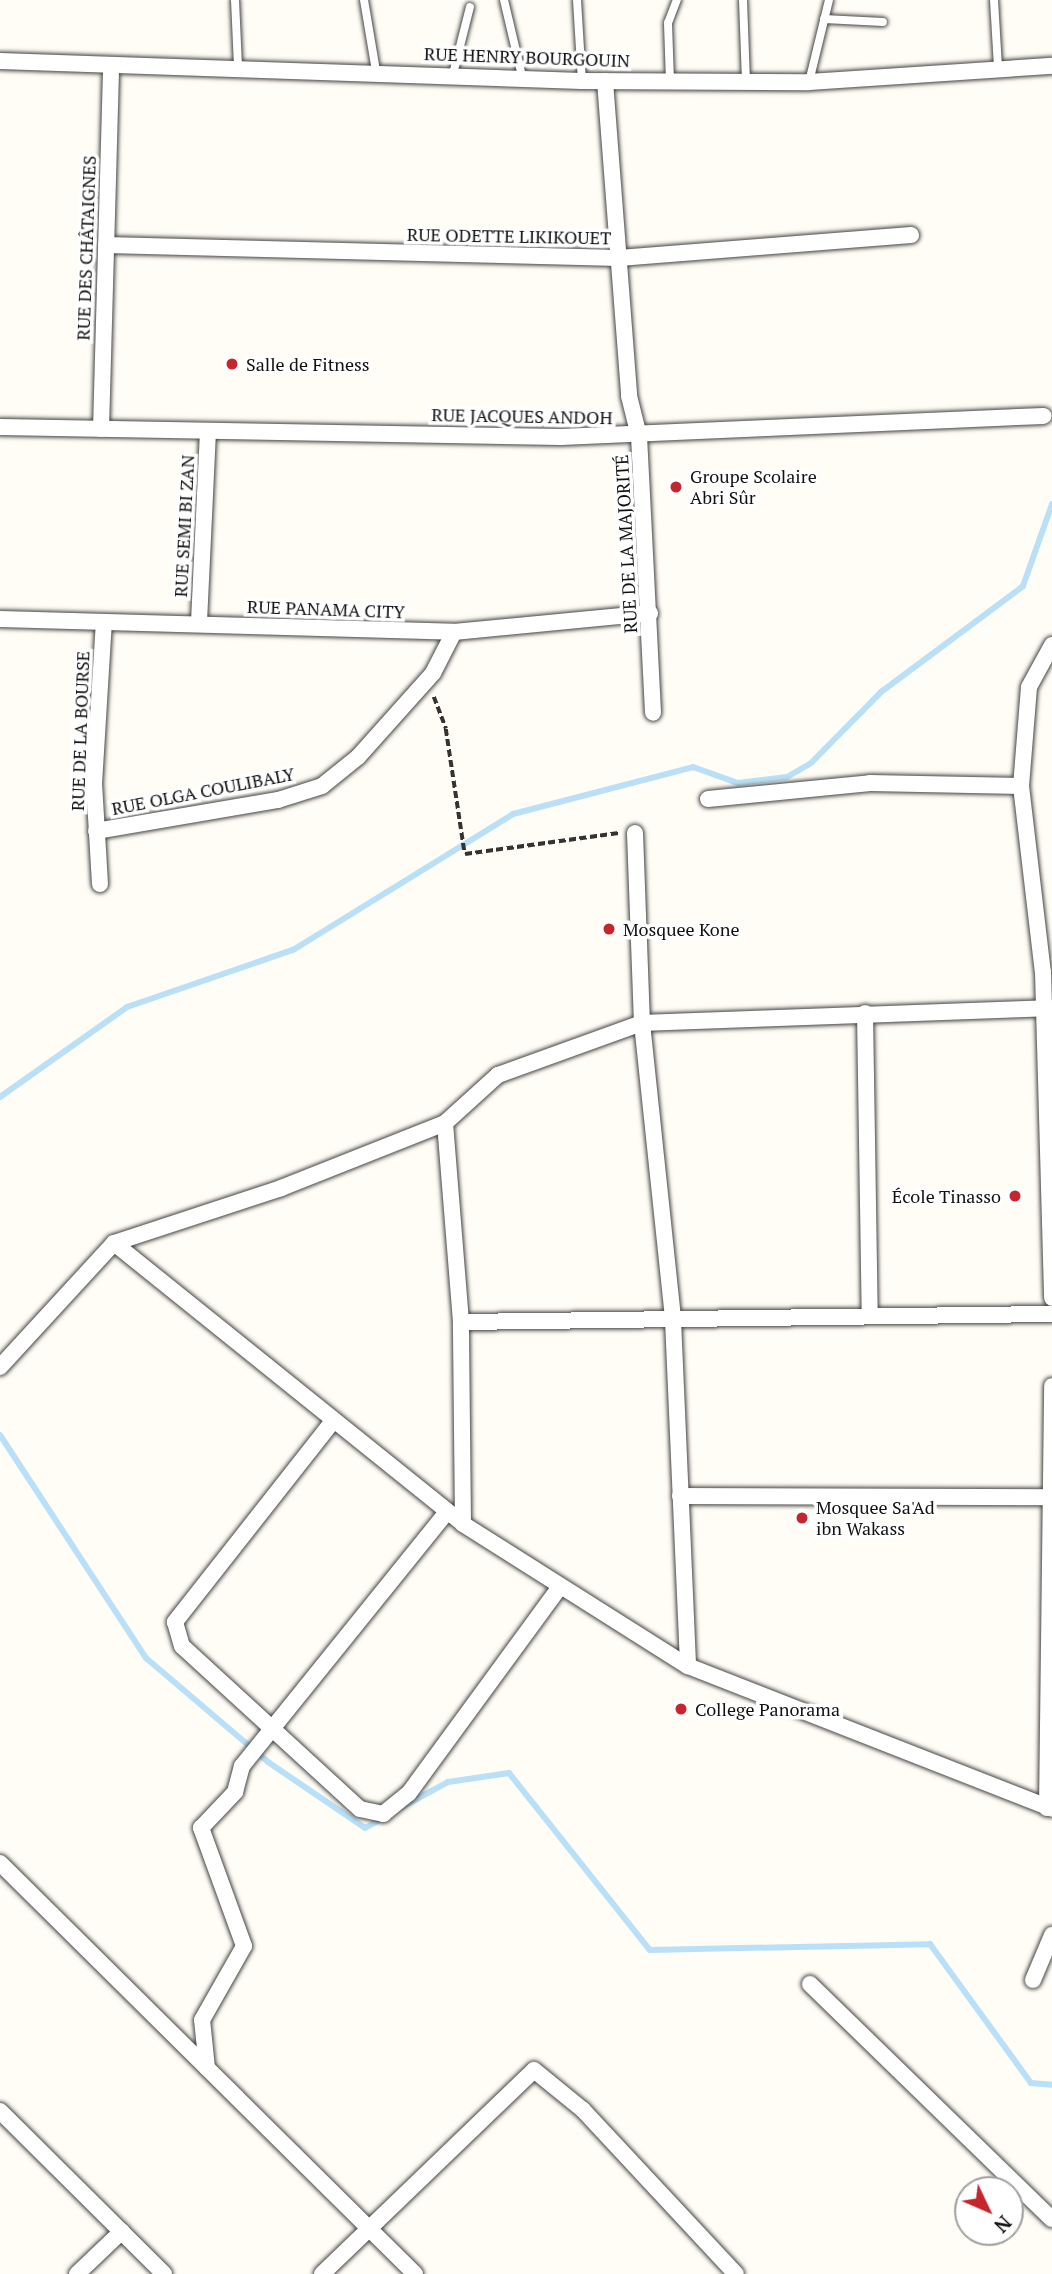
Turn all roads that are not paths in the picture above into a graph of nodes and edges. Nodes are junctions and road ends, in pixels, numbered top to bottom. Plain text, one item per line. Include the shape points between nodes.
1 (235, 0) edge
2 (364, 0) edge
3 (504, 0) edge
4 (577, 0) edge
5 (677, 0) edge
6 (743, 0) edge
7 (828, 0) edge
8 (994, 0) edge
9 (470, 7) dead end
10 (824, 19) junction
11 (883, 22) dead end
12 (0, 61) edge
13 (238, 65) junction
14 (1052, 66) edge
15 (111, 68) junction
16 (998, 68) junction
17 (376, 71) junction
18 (453, 74) junction
19 (522, 76) junction
20 (582, 81) junction
21 (605, 81) junction
22 (670, 81) junction
23 (746, 82) junction
24 (809, 82) junction
25 (911, 235) dead end
26 (106, 245) junction
27 (619, 258) junction
28 (1044, 416) dead end
29 (0, 427) edge
30 (101, 429) junction
31 (208, 430) junction
32 (639, 436) junction
33 (650, 613) junction
34 (0, 620) edge
35 (104, 622) junction
36 (199, 622) junction
37 (454, 632) junction
38 (1052, 645) edge
39 (653, 713) dead end
40 (1021, 786) junction
41 (708, 799) dead end
42 (96, 831) junction
43 (635, 832) road end
44 (100, 884) dead end
45 (1048, 1008) edge
46 (865, 1013) junction
47 (642, 1023) junction
48 (1048, 1105) edge
49 (445, 1123) junction
50 (114, 1242) junction
51 (1052, 1298) edge
52 (1052, 1314) edge
53 (870, 1315) junction
54 (673, 1320) junction
55 (461, 1322) junction
56 (0, 1367) edge
57 (1052, 1386) edge
58 (333, 1421) junction
59 (680, 1496) junction
60 (1051, 1497) edge
61 (447, 1512) junction
62 (463, 1524) junction
63 (560, 1587) junction
64 (688, 1666) junction
65 (275, 1730) junction
66 (1049, 1809) edge
67 (0, 1863) edge
68 (1052, 1935) edge
69 (1033, 1980) dead end
70 (810, 1984) dead end
71 (207, 2068) junction
72 (1, 2114) edge
73 (1052, 2219) edge
74 (369, 2228) junction
75 (121, 2231) junction
76 (77, 2274) edge
77 (164, 2274) edge
78 (322, 2274) edge
79 (415, 2274) edge
80 (736, 2274) edge

1 - 13 lane
2 - 17 lane
3 - 19 lane
4 - 20 lane
5 - 22 lane via 668,23
6 - 23 lane
7 - 10 lane
8 - 16 lane
9 - 18 lane
10 - 11 lane
10 - 24 lane
12 - 15 street, RUE HENRY BOURGOUIN
13 - 15 street, RUE HENRY BOURGOUIN
13 - 17 street, RUE HENRY BOURGOUIN
14 - 16 street, RUE HENRY BOURGOUIN
15 - 26 street, RUE DES CHÂTAIGNES
16 - 24 street, RUE HENRY BOURGOUIN
17 - 18 street, RUE HENRY BOURGOUIN
18 - 19 street, RUE HENRY BOURGOUIN
19 - 20 street, RUE HENRY BOURGOUIN
20 - 21 street, RUE HENRY BOURGOUIN
21 - 22 street, RUE HENRY BOURGOUIN
21 - 27 street, RUE DE LA MAJORITÉ
22 - 23 street, RUE HENRY BOURGOUIN
23 - 24 street, RUE HENRY BOURGOUIN
25 - 27 street, RUE ODETTE LIKIKOUET
26 - 27 street, RUE ODETTE LIKIKOUET
26 - 30 street, RUE DES CHÂTAIGNES
27 - 32 street, RUE DE LA MAJORITÉ via 629,396
28 - 32 street, RUE JACQUES ANDOH
29 - 30 street, RUE JACQUES ANDOH
30 - 31 street, RUE JACQUES ANDOH
31 - 32 street, RUE JACQUES ANDOH
31 - 36 street, RUE SEMI BI ZAN
32 - 33 street, RUE DE LA MAJORITÉ
33 - 37 street, RUE PANAMA CITY
33 - 39 street, RUE DE LA MAJORITÉ
34 - 35 street, RUE PANAMA CITY
35 - 36 street, RUE PANAMA CITY
35 - 42 street, RUE DE LA BOURSE
36 - 37 street, RUE PANAMA CITY
37 - 42 street, RUE OLGA COULIBALY via 433,673 358,757 322,786 278,800
38 - 40 street via 1030,687
40 - 41 street via 870,783
40 - 45 street
42 - 44 street, RUE DE LA BOURSE
43 - 47 street
45 - 46 street
45 - 48 street
46 - 47 street
46 - 53 street
47 - 49 street via 498,1075
47 - 54 street
48 - 51 street
49 - 50 street via 281,1188
49 - 55 street
50 - 56 street
50 - 58 street
52 - 53 street
53 - 54 street
54 - 55 street
54 - 59 street
55 - 62 street
57 - 60 street
58 - 61 street
58 - 65 street via 175,1622 182,1646
59 - 60 street
59 - 64 street
60 - 66 street
61 - 62 street
61 - 65 street
62 - 63 street
63 - 64 street
63 - 65 street via 409,1793 383,1814 360,1809
64 - 66 street
65 - 71 street via 242,1766 229,1801 201,1828 244,1946 202,2020
67 - 71 street
68 - 69 street
70 - 73 street
71 - 74 street
72 - 75 street
74 - 78 street
74 - 79 street
74 - 80 street via 534,2070 583,2110
75 - 76 street
75 - 77 street

